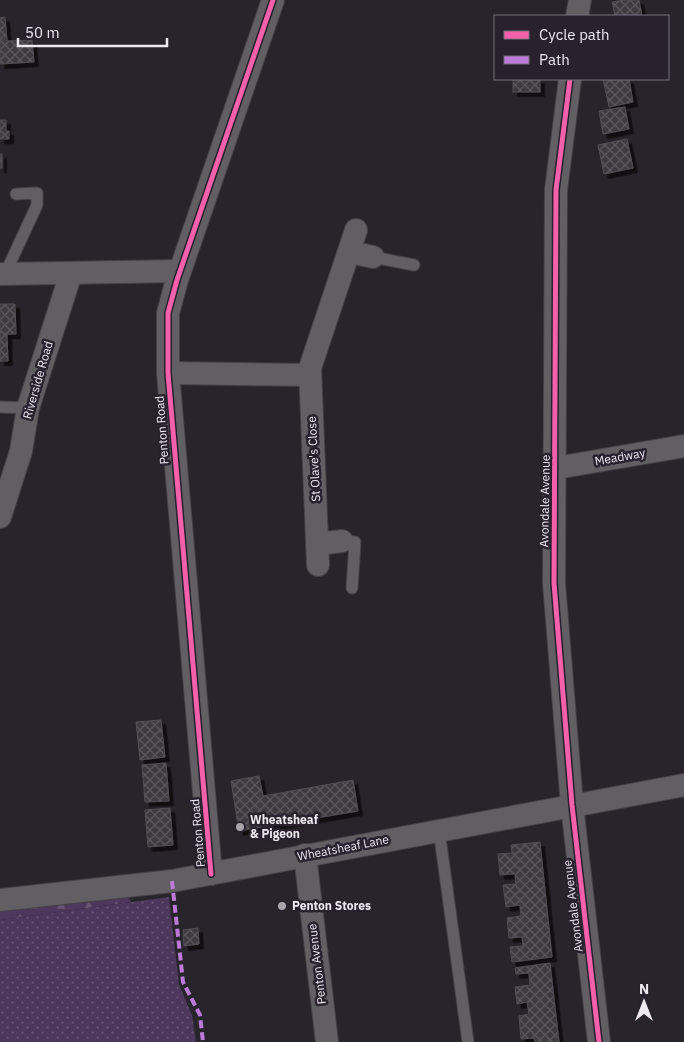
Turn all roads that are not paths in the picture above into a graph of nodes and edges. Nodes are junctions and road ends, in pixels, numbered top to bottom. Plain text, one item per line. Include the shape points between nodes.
1 (273, 0) edge
2 (580, 0) edge
3 (578, 15) edge
4 (570, 80) edge
5 (16, 194) dead end
6 (356, 230) dead end
7 (350, 252) junction
8 (373, 257) joint
9 (414, 265) dead end
10 (180, 271) junction
11 (71, 273) junction
12 (2, 274) edge
13 (168, 372) junction
14 (310, 375) junction
15 (0, 407) edge
16 (28, 408) junction
17 (684, 446) edge
18 (556, 468) junction
19 (0, 517) edge
20 (342, 542) joint
21 (352, 588) dead end
22 (684, 785) edge
23 (572, 805) junction
24 (438, 830) junction
25 (305, 855) junction
26 (211, 874) junction
27 (0, 900) edge
28 (327, 1042) edge
29 (468, 1042) edge
30 (599, 1042) edge

1 - 10 street, Penton Road
2 - 3 street
4 - 18 street, Avondale Avenue via 556,190
5 - 12 lane via 37,193 38,204
6 - 7 street, St Olave's Close
7 - 8 street
7 - 14 street, St Olave's Close
8 - 9 lane
10 - 11 street
10 - 13 street, Penton Road via 168,314
11 - 12 street
11 - 16 street, Riverside Road
13 - 14 street
13 - 26 street, Penton Road
14 - 20 street, St Olave's Close via 318,554
15 - 16 lane
16 - 19 street, Riverside Road via 21,451
17 - 18 street, Meadway
18 - 23 street, Avondale Avenue via 554,583
20 - 21 lane via 355,542
22 - 23 street, Wheatsheaf Lane
23 - 24 street, Wheatsheaf Lane
23 - 30 street, Avondale Avenue
24 - 25 street, Wheatsheaf Lane
24 - 29 lane
25 - 26 street, Wheatsheaf Lane
25 - 28 street, Penton Avenue
26 - 27 street, Wheatsheaf Lane

